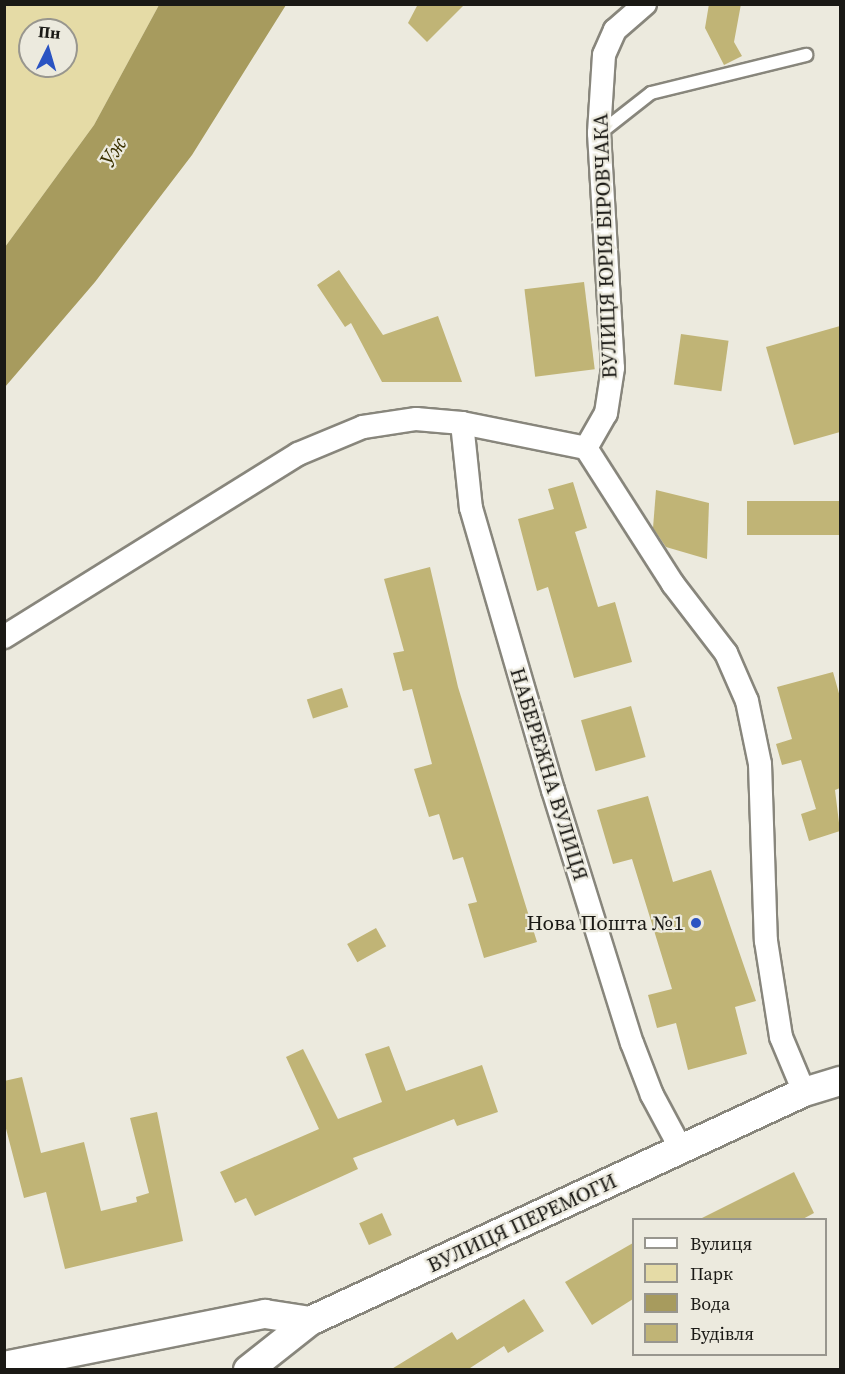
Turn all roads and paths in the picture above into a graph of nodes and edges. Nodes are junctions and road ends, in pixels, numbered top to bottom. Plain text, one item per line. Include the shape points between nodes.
1 (645, 4) edge
2 (807, 55) dead end
3 (599, 133) junction
4 (462, 423) junction
5 (586, 448) junction
6 (4, 637) edge
7 (840, 1081) edge
8 (804, 1092) junction
9 (681, 1149) junction
10 (310, 1321) junction
11 (4, 1366) edge
12 (248, 1370) edge

1 - 3 street, ВУЛИЦЯ ЮРІЯ БІРОВЧАКА via 607,42
2 - 3 lane via 651,93
3 - 5 street, ВУЛИЦЯ ЮРІЯ БІРОВЧАКА via 613,368 606,413
4 - 5 street
4 - 6 street via 416,419 363,426 298,454
4 - 9 street, НАБЕРЕЖНА ВУЛИЦЯ via 471,508 553,790 632,1043 652,1095
5 - 8 street via 673,584 726,653 747,701 760,764 766,941 781,1038
7 - 8 street, ВУЛИЦЯ ПЕРЕМОГИ
8 - 9 street, ВУЛИЦЯ ПЕРЕМОГИ
9 - 10 street, ВУЛИЦЯ ПЕРЕМОГИ
10 - 11 street via 265,1314
10 - 12 street, ВУЛИЦЯ ПЕРЕМОГИ

